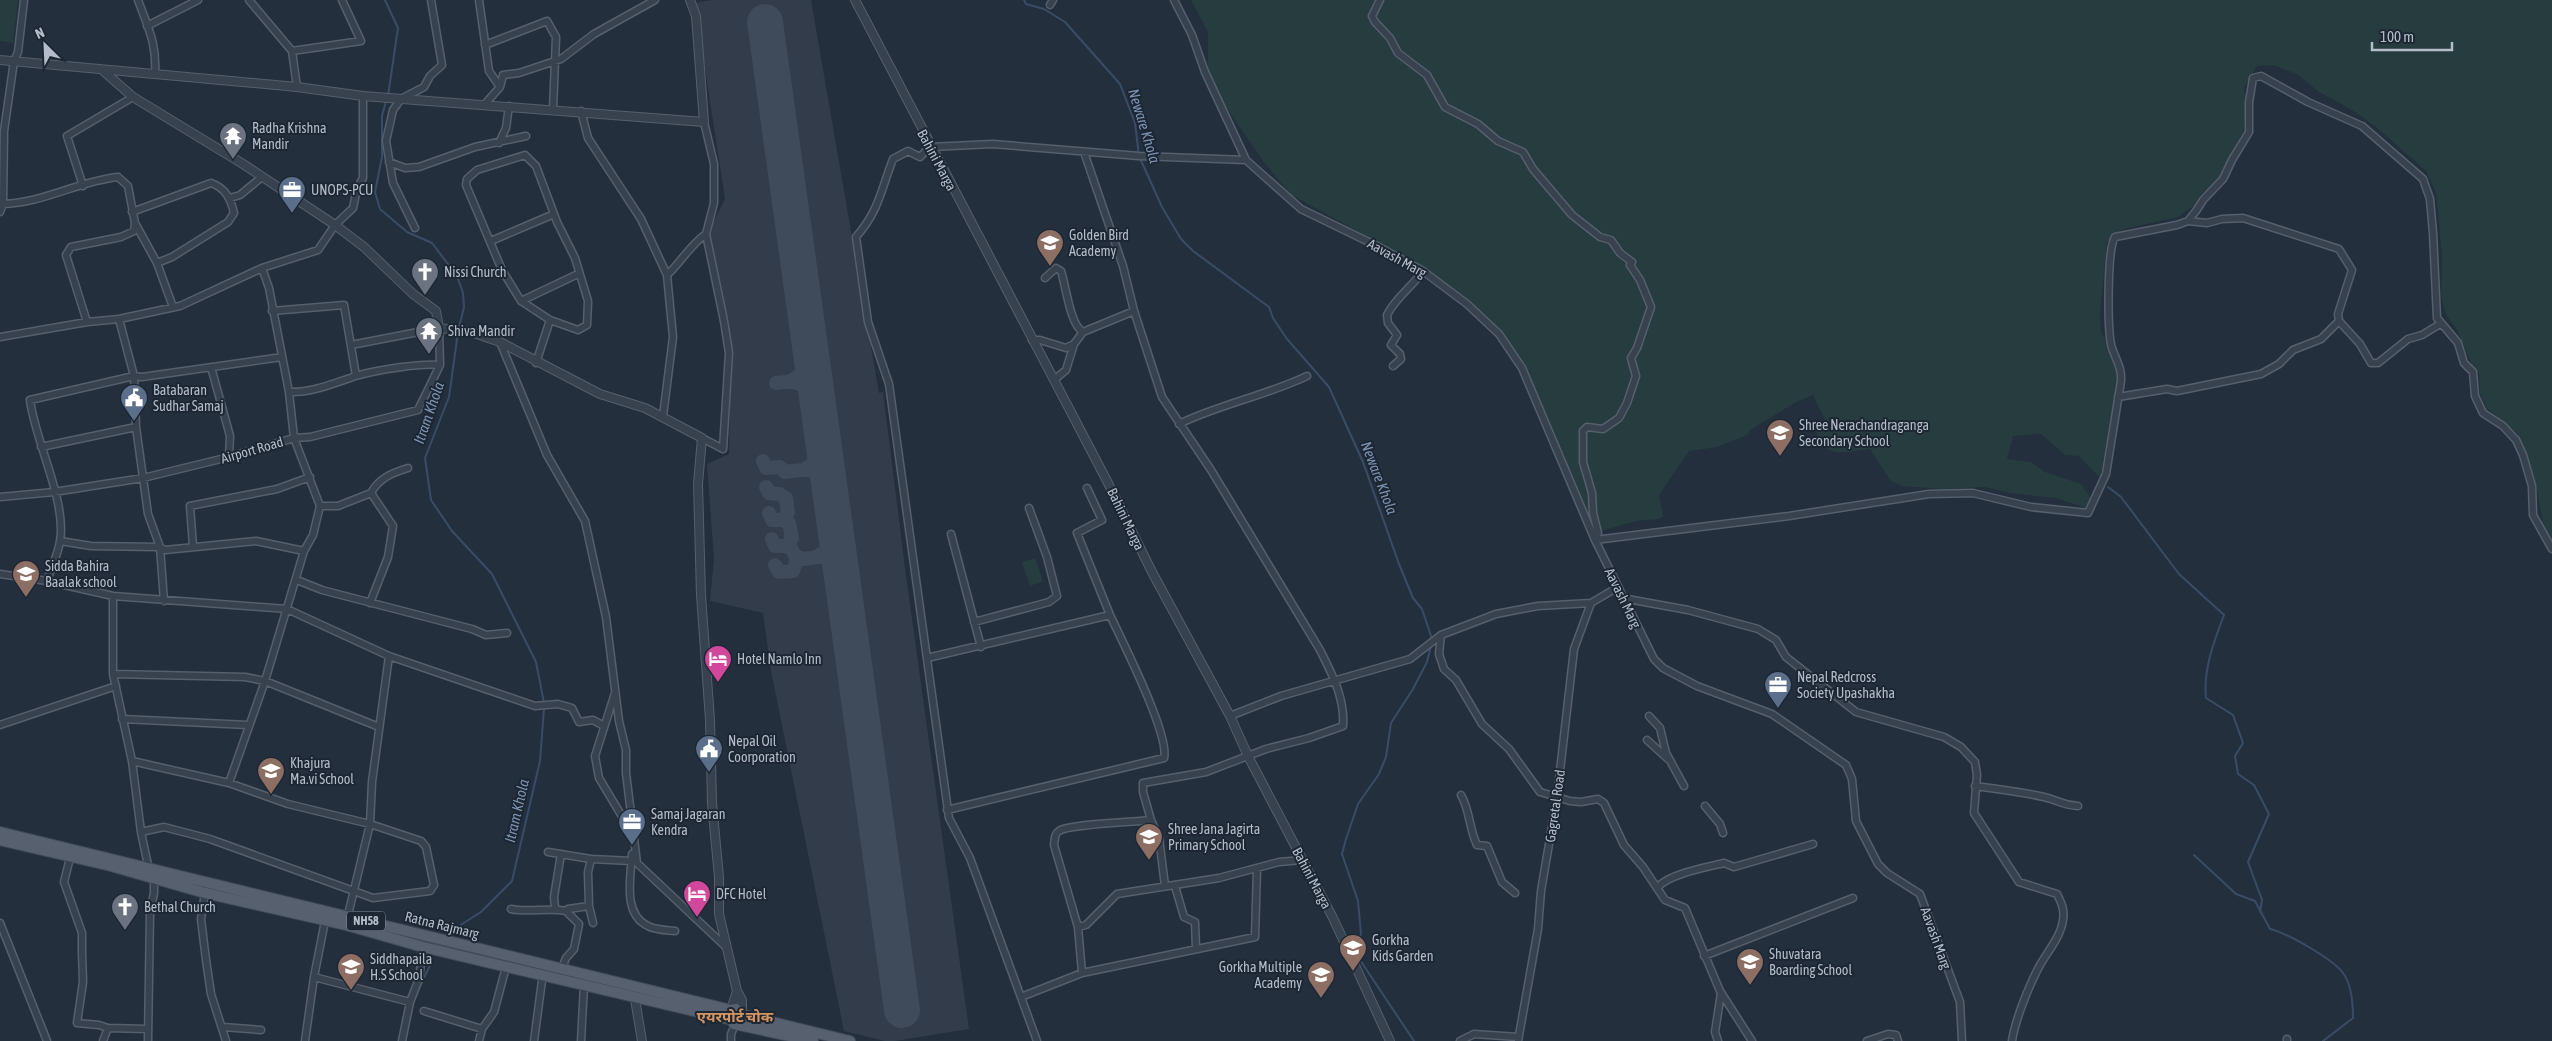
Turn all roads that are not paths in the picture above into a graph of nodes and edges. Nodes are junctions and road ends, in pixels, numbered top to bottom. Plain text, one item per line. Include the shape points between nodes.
1 (24, 0) edge
2 (138, 0) edge
3 (198, 0) edge
4 (249, 0) edge
5 (342, 0) edge
6 (431, 0) edge
7 (479, 0) edge
8 (655, 0) edge
9 (690, 0) edge
10 (855, 0) edge
11 (1174, 0) edge
12 (1380, 0) edge
13 (147, 26) junction
14 (484, 45) junction
15 (292, 51) junction
16 (0, 60) edge
17 (14, 61) junction
18 (555, 62) junction
19 (101, 68) junction
20 (155, 74) junction
21 (297, 87) junction
22 (500, 87) junction
23 (363, 96) junction
24 (133, 97) junction
25 (399, 99) junction
26 (485, 104) junction
27 (509, 106) junction
28 (553, 109) junction
29 (580, 111) junction
30 (704, 122) junction
31 (2, 130) edge
32 (526, 136) dead end
33 (499, 143) junction
34 (930, 147) junction
35 (1084, 152) junction
36 (1246, 160) junction
37 (389, 162) junction
38 (262, 177) junction
39 (83, 186) junction
40 (230, 198) junction
41 (1, 204) edge
42 (0, 212) edge
43 (132, 212) junction
44 (554, 214) junction
45 (2188, 220) junction
46 (135, 222) junction
47 (335, 225) junction
48 (415, 228) dead end
49 (706, 234) junction
50 (491, 241) junction
51 (157, 263) junction
52 (262, 268) junction
53 (1423, 271) junction
54 (578, 274) junction
55 (667, 275) junction
56 (1045, 278) dead end
57 (521, 300) junction
58 (174, 307) junction
59 (272, 310) junction
60 (1134, 311) junction
61 (119, 319) junction
62 (550, 320) junction
63 (2340, 321) junction
64 (87, 322) junction
65 (2440, 324) junction
66 (440, 328) junction
67 (1083, 332) junction
68 (0, 337) edge
69 (1032, 340) junction
70 (500, 342) junction
71 (1074, 344) junction
72 (351, 345) junction
73 (282, 357) junction
74 (536, 363) junction
75 (440, 365) junction
76 (1393, 366) dead end
77 (211, 367) junction
78 (134, 376) junction
79 (356, 376) junction
80 (1307, 376) dead end
81 (1054, 380) junction
82 (289, 392) junction
83 (2118, 397) junction
84 (663, 416) junction
85 (1179, 424) junction
86 (136, 427) junction
87 (294, 438) junction
88 (702, 438) junction
89 (41, 447) junction
90 (229, 457) junction
91 (408, 468) dead end
92 (310, 476) junction
93 (143, 478) junction
94 (1087, 488) dead end
95 (54, 492) junction
96 (371, 494) junction
97 (0, 497) edge
98 (320, 506) junction
99 (1029, 508) dead end
100 (952, 534) dead end
101 (1595, 540) junction
102 (60, 541) junction
103 (193, 546) junction
104 (160, 547) junction
105 (2552, 549) edge
106 (304, 551) junction
107 (0, 574) edge
108 (297, 580) junction
109 (47, 581) junction
110 (1618, 587) junction
111 (113, 596) junction
112 (1622, 598) junction
113 (164, 600) junction
114 (370, 603) junction
115 (1591, 603) junction
116 (288, 609) junction
117 (1110, 615) junction
118 (974, 622) junction
119 (507, 633) dead end
120 (1441, 635) junction
121 (981, 647) junction
122 (389, 656) junction
123 (927, 658) junction
124 (114, 674) junction
125 (1334, 679) junction
126 (265, 681) junction
127 (116, 686) junction
128 (616, 692) junction
129 (1230, 716) junction
130 (1649, 716) dead end
131 (122, 719) junction
132 (0, 724) edge
133 (248, 725) junction
134 (604, 726) junction
135 (379, 727) junction
136 (1647, 740) dead end
137 (1248, 756) junction
138 (1669, 760) junction
139 (132, 761) junction
140 (229, 783) junction
141 (1684, 786) dead end
142 (1975, 786) junction
143 (1461, 795) dead end
144 (1557, 797) junction
145 (1705, 806) dead end
146 (2078, 806) dead end
147 (948, 810) junction
148 (1151, 820) junction
149 (370, 824) junction
150 (0, 832) edge
151 (141, 832) junction
152 (1723, 833) dead end
153 (0, 840) edge
154 (1813, 844) dead end
155 (548, 852) dead end
156 (561, 854) junction
157 (70, 858) junction
158 (591, 859) junction
159 (1302, 860) junction
160 (632, 861) junction
161 (1257, 869) junction
162 (152, 875) junction
163 (1165, 886) junction
164 (1175, 886) junction
165 (1658, 887) junction
166 (352, 890) junction
167 (205, 893) junction
168 (1515, 893) dead end
169 (1853, 898) dead end
170 (589, 906) junction
171 (555, 908) junction
172 (511, 909) dead end
173 (566, 911) junction
174 (325, 921) junction
175 (347, 921) junction
176 (0, 923) edge
177 (593, 924) dead end
178 (1078, 927) junction
179 (405, 930) junction
180 (675, 931) dead end
181 (402, 941) junction
182 (475, 947) junction
183 (726, 947) junction
184 (423, 948) junction
185 (1196, 949) junction
186 (1704, 956) junction
187 (471, 959) junction
188 (545, 964) junction
189 (506, 967) junction
190 (562, 968) junction
191 (1082, 973) junction
192 (542, 976) junction
193 (314, 977) junction
194 (584, 985) junction
195 (638, 987) junction
196 (1720, 991) junction
197 (1021, 998) junction
198 (635, 999) junction
199 (410, 1002) junction
200 (424, 1011) dead end
201 (736, 1018) junction
202 (223, 1027) junction
203 (108, 1028) junction
204 (147, 1029) junction
205 (482, 1029) junction
206 (261, 1030) dead end
207 (1518, 1039) edge
208 (46, 1041) edge
209 (103, 1041) edge
210 (148, 1041) edge
211 (226, 1041) edge
212 (305, 1041) edge
213 (402, 1041) edge
214 (479, 1041) edge
215 (534, 1041) edge
216 (581, 1041) edge
217 (642, 1041) edge
218 (731, 1041) edge
219 (813, 1041) edge
220 (850, 1041) edge
221 (1037, 1041) edge
222 (1390, 1041) edge
223 (1460, 1041) edge
224 (1718, 1041) edge
225 (1752, 1041) edge
226 (1867, 1041) edge
227 (1898, 1041) edge
228 (1962, 1041) edge
229 (2012, 1041) edge

1 - 17 street
2 - 13 street
3 - 13 street
4 - 15 street
5 - 15 street via 361,41
6 - 25 street via 442,65 424,87
7 - 14 street
8 - 18 street via 594,34
9 - 30 street via 696,16
10 - 34 street, Bahini Marga
11 - 36 street
12 - 101 street via 1372,16 1375,22 1390,38 1398,53 1426,75 1445,107 1527,156 1533,169 1572,215 1600,237 1611,240 1632,262 1630,265 1651,307 1631,358 1636,376 1620,418 1603,429 1587,427 1583,431 1583,462 1598,533
13 - 20 street via 156,54
14 - 18 street via 547,21 556,37
14 - 22 street via 489,71
15 - 21 street
16 - 17 street
17 - 19 street
17 - 31 street
18 - 22 street via 503,75
18 - 28 street
19 - 20 street
19 - 24 street
20 - 21 street
21 - 23 street
22 - 26 street
23 - 25 street
23 - 47 street via 363,178 353,208
24 - 38 street
24 - 39 street via 67,136
25 - 26 street
25 - 37 street via 388,133
26 - 27 street
27 - 28 street
27 - 33 street via 506,128
28 - 29 street
29 - 30 street
29 - 55 street via 588,138 640,219
30 - 49 street via 714,164 714,203
31 - 41 street
32 - 33 street
33 - 37 street via 419,167 406,168
34 - 35 street via 993,144
34 - 69 street, Bahini Marga
34 - 123 street via 920,156 908,151 893,159 879,204 856,237 868,322 889,384
35 - 36 street
35 - 60 street via 1123,266
36 - 53 street, Aavash Marg via 1301,209
37 - 48 street via 393,183
38 - 40 street via 240,195
38 - 47 street
39 - 41 street via 44,199
39 - 43 street via 100,178 118,177 128,186
40 - 43 street via 212,183
40 - 51 street via 234,213 228,222
41 - 42 street
43 - 46 street
44 - 50 street
44 - 50 street via 536,166 525,155 478,170 467,179 466,185
44 - 54 street via 575,258
45 - 63 street via 2207,223 2243,218 2339,249 2352,270 2338,314
45 - 65 street via 2223,179 2246,140 2251,125 2249,102 2253,78 2266,77 2282,89 2362,126 2423,178 2430,199 2437,318
45 - 83 street via 2115,237 2111,243 2108,303 2112,348 2122,373
46 - 51 street
46 - 64 street via 131,234 71,247 66,255
47 - 52 street via 318,250
47 - 66 street via 436,311
49 - 55 street
49 - 88 street via 724,321 728,363 723,449
50 - 57 street via 502,270
51 - 58 street
52 - 58 street
52 - 59 street
53 - 76 street via 1387,314 1388,323 1397,335 1391,345 1401,360
53 - 101 street, Aavash Marg via 1484,318 1522,368
54 - 57 street
54 - 62 street via 588,301 587,325 578,330
55 - 84 street via 673,337
56 - 67 street via 1056,268 1061,271 1072,316
57 - 62 street
58 - 61 street
59 - 72 street via 344,306
59 - 73 street
60 - 67 street
60 - 85 street via 1162,397
61 - 64 street
61 - 78 street
62 - 74 street
63 - 65 street via 2371,363 2378,364 2408,339
63 - 83 street via 2321,339 2293,350 2262,374 2177,391 2167,389
64 - 68 street
65 - 105 street via 2458,343 2464,363 2473,372 2474,396 2483,413 2503,426 2516,440 2532,486 2533,515
66 - 70 street via 471,332
66 - 72 street
66 - 75 street, Airport Road
67 - 71 street
69 - 71 street via 1060,348
69 - 81 street, Bahini Marga
70 - 74 street
70 - 128 street via 547,455 585,521 606,617
71 - 81 street via 1066,370
72 - 79 street
73 - 77 street
73 - 82 street
74 - 84 street via 600,394
75 - 79 street via 428,364
75 - 87 street, Airport Road via 418,410 329,433
77 - 78 street
77 - 90 street via 230,436
78 - 86 street
78 - 89 street via 30,400
79 - 82 street via 303,393
80 - 85 street
81 - 129 street, Bahini Marga
82 - 87 street
83 - 101 street via 2106,474 2088,513 2031,507 1973,493 1929,494 1789,516
84 - 88 street
85 - 125 street via 1268,563
86 - 89 street
86 - 93 street
87 - 90 street, Airport Road
87 - 92 street
88 - 183 street via 698,484 700,595 710,720 719,914
89 - 95 street via 48,462
90 - 93 street, Airport Road
91 - 96 street via 376,483
92 - 98 street
92 - 103 street via 277,489 190,506
93 - 95 street, Airport Road
93 - 104 street via 148,514
94 - 117 street via 1102,520 1077,533
95 - 97 street, Airport Road
95 - 102 street
96 - 98 street via 338,506
96 - 114 street via 393,526 388,557
98 - 106 street via 313,535
99 - 118 street via 1057,596 1049,602
100 - 118 street
101 - 110 street, Aavash Marg
102 - 104 street via 91,546
102 - 109 street
103 - 104 street via 165,550
103 - 106 street via 256,541
104 - 113 street
106 - 108 street
107 - 109 street
108 - 114 street
108 - 116 street
109 - 111 street
110 - 112 street, Aavash Marg
110 - 115 street
111 - 113 street
111 - 124 street
112 - 142 street via 1688,610 1758,629 1776,640 1786,657 1856,712 1933,734 1961,747 1975,762
112 - 228 street, Aavash Marg via 1648,649 1663,668 1697,686 1772,714 1846,765 1852,779 1856,821 1878,864 1920,894 1960,1002
113 - 116 street
114 - 119 street via 486,635
115 - 120 street via 1511,610
115 - 144 street, Gagretal Road via 1573,659
116 - 122 street
116 - 126 street
117 - 121 street
117 - 147 street via 1157,723 1164,758
118 - 121 street
120 - 125 street via 1410,659
120 - 144 street via 1441,664 1456,680 1482,724 1509,749 1540,792
121 - 123 street
122 - 134 street via 535,706 558,704 572,708 579,722 594,720
122 - 135 street
123 - 147 street
124 - 126 street via 245,677
124 - 127 street
125 - 129 street
125 - 137 street via 1342,703 1343,726
126 - 133 street
126 - 135 street
127 - 131 street
127 - 132 street
128 - 134 street
128 - 183 street via 626,750 636,863
129 - 137 street, Bahini Marga
130 - 138 street via 1660,728
131 - 133 street
131 - 139 street
133 - 140 street
134 - 160 street via 595,756 599,778 629,831
135 - 149 street
136 - 138 street
137 - 148 street via 1206,772 1143,783 1142,792
137 - 159 street, Bahini Marga
138 - 141 street
139 - 140 street
139 - 151 street
140 - 149 street via 288,804
142 - 146 street
142 - 229 street via 1974,813 2019,882 2056,894 2063,906 2064,920 2039,966
143 - 168 street via 1477,845 1487,846 1502,882
144 - 165 street via 1581,802 1598,799 1604,803 1624,846
144 - 207 street, Gagretal Road via 1530,982
145 - 152 street
147 - 197 street via 970,858
148 - 163 street via 1159,838
148 - 178 street via 1072,827 1056,833 1054,845
149 - 166 street
149 - 166 street via 423,843 434,885 430,891 373,898
150 - 162 main road, Ratna Rajmarg / NH58
151 - 162 street
151 - 166 street via 154,828 174,829
153 - 157 main road, Ratna Rajmarg / NH58
154 - 165 street via 1734,867 1724,863 1688,873
155 - 156 street
156 - 158 street
156 - 171 street
157 - 162 main road, Ratna Rajmarg / NH58
157 - 203 street via 64,882 82,933 83,982 76,1023
158 - 160 street
158 - 170 street
159 - 161 street
159 - 222 street, Bahini Marga via 1333,918
160 - 180 street via 629,882 634,911 648,927
161 - 164 street
161 - 185 street via 1255,937
162 - 167 main road, Ratna Rajmarg / NH58
162 - 175 main road, Ratna Rajmarg / NH58
162 - 204 street
163 - 164 street
163 - 178 street via 1117,894 1086,925
164 - 185 street via 1184,917 1195,922
165 - 186 street via 1665,900 1685,908
166 - 175 street
167 - 174 main road, Ratna Rajmarg / NH58
167 - 202 street via 201,919 206,960 211,994
169 - 186 street
170 - 173 street
170 - 177 street
171 - 172 street via 536,912
171 - 173 street
173 - 190 street via 578,924 574,949
174 - 175 main road, Ratna Rajmarg / NH58
174 - 193 street
175 - 179 main road, Ratna Rajmarg / NH58
175 - 181 main road, Ratna Rajmarg / NH58
176 - 208 street
178 - 191 street
179 - 181 main road
179 - 182 main road, Ratna Rajmarg / NH58
181 - 184 main road, Ratna Rajmarg / NH58
182 - 187 main road
182 - 188 main road, Ratna Rajmarg / NH58
183 - 201 street via 737,991
184 - 187 main road, Ratna Rajmarg / NH58
184 - 199 street via 419,979
185 - 191 street
186 - 196 street
187 - 189 main road, Ratna Rajmarg / NH58
188 - 190 main road, Ratna Rajmarg / NH58
188 - 192 street
189 - 192 main road, Ratna Rajmarg / NH58
189 - 205 street via 494,1012
190 - 195 main road, Ratna Rajmarg / NH58
191 - 197 street
192 - 194 main road, Ratna Rajmarg / NH58
192 - 215 street
193 - 199 street
193 - 212 street
194 - 198 main road, Ratna Rajmarg / NH58
194 - 216 street
195 - 198 street
195 - 201 main road, Ratna Rajmarg / NH58
196 - 224 street
196 - 225 street
197 - 221 street
198 - 201 main road, Ratna Rajmarg / NH58
198 - 217 street
199 - 213 street
200 - 205 street
201 - 218 street
201 - 219 main road, Ratna Rajmarg / NH58
201 - 220 main road, Ratna Rajmarg / NH58
202 - 206 street
202 - 211 street
203 - 204 street
203 - 209 street
204 - 210 street
205 - 214 street
207 - 223 street via 1474,1034
226 - 227 street via 1888,1034 1896,1035

